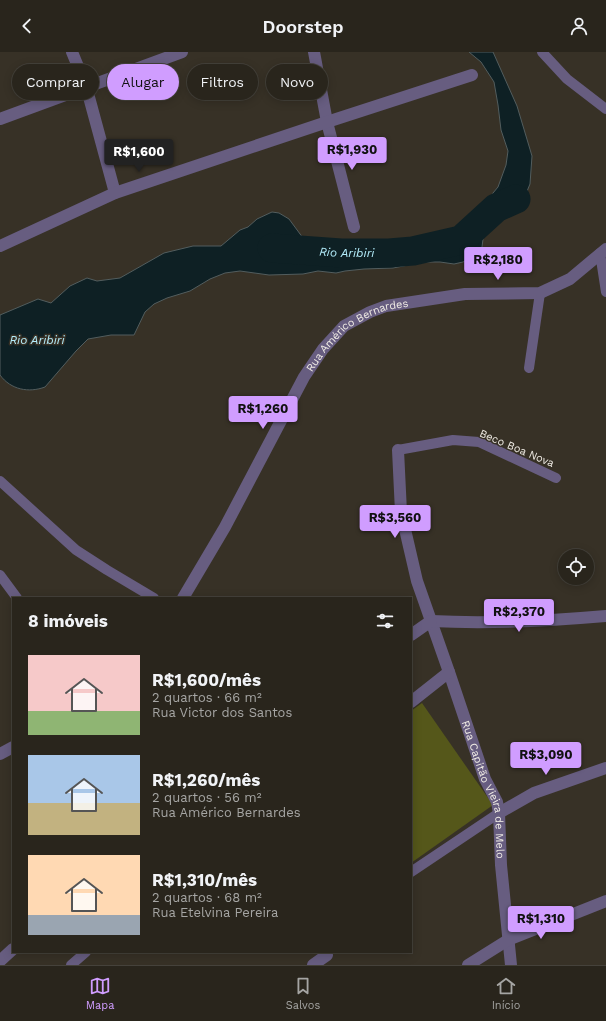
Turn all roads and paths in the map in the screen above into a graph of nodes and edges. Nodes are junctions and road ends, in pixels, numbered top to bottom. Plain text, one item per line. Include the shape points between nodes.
1 (72, 52) edge
2 (182, 52) edge
3 (314, 52) edge
4 (542, 52) edge
5 (77, 64) edge
6 (472, 75) dead end
7 (99, 81) edge
8 (50, 100) edge
9 (90, 100) edge
10 (606, 109) edge
11 (0, 119) edge
12 (327, 122) junction
13 (115, 193) junction
14 (354, 227) dead end
15 (0, 246) edge
16 (603, 251) edge
17 (606, 292) edge
18 (540, 293) junction
19 (528, 368) dead end
20 (398, 450) joint
21 (556, 478) dead end
22 (0, 481) edge
23 (0, 576) edge
24 (16, 597) edge
25 (152, 597) edge
26 (184, 597) edge
27 (606, 616) edge
28 (431, 621) junction
29 (412, 634) edge
30 (449, 672) junction
31 (412, 701) edge
32 (12, 748) edge
33 (0, 754) edge
34 (606, 768) edge
35 (499, 813) junction
36 (412, 871) edge
37 (606, 901) edge
38 (508, 940) junction
39 (12, 950) edge
40 (85, 953) edge
41 (328, 957) edge
42 (0, 961) edge
43 (71, 965) edge
44 (313, 965) edge
45 (468, 965) edge
46 (511, 965) edge

1 - 5 street
2 - 7 street
3 - 12 street
4 - 10 lane via 567,79
6 - 12 street
8 - 11 street
9 - 13 street
12 - 13 street
12 - 14 street
13 - 15 street
16 - 17 lane
16 - 18 street, Rua Américo Bernardes via 570,280
18 - 19 lane
18 - 26 street, Rua Américo Bernardes via 465,294 386,306 344,326 323,349 304,376 225,527
20 - 21 lane, Beco Boa Nova via 453,440 478,442
20 - 28 street, Rua Capitão Vieira de Melo via 401,512 417,581
22 - 25 lane via 76,550
23 - 24 lane
27 - 28 street via 462,623
28 - 29 street
28 - 30 street, Rua Capitão Vieira de Melo
30 - 31 street
30 - 35 street, Rua Capitão Vieira de Melo via 484,779 497,802
32 - 33 street
34 - 35 street via 534,793
35 - 36 lane
35 - 38 street, Rua Capitão Vieira de Melo
37 - 38 street
38 - 45 street
38 - 46 street, Rua Capitão Vieira de Melo
39 - 42 street
40 - 43 lane
41 - 44 street

